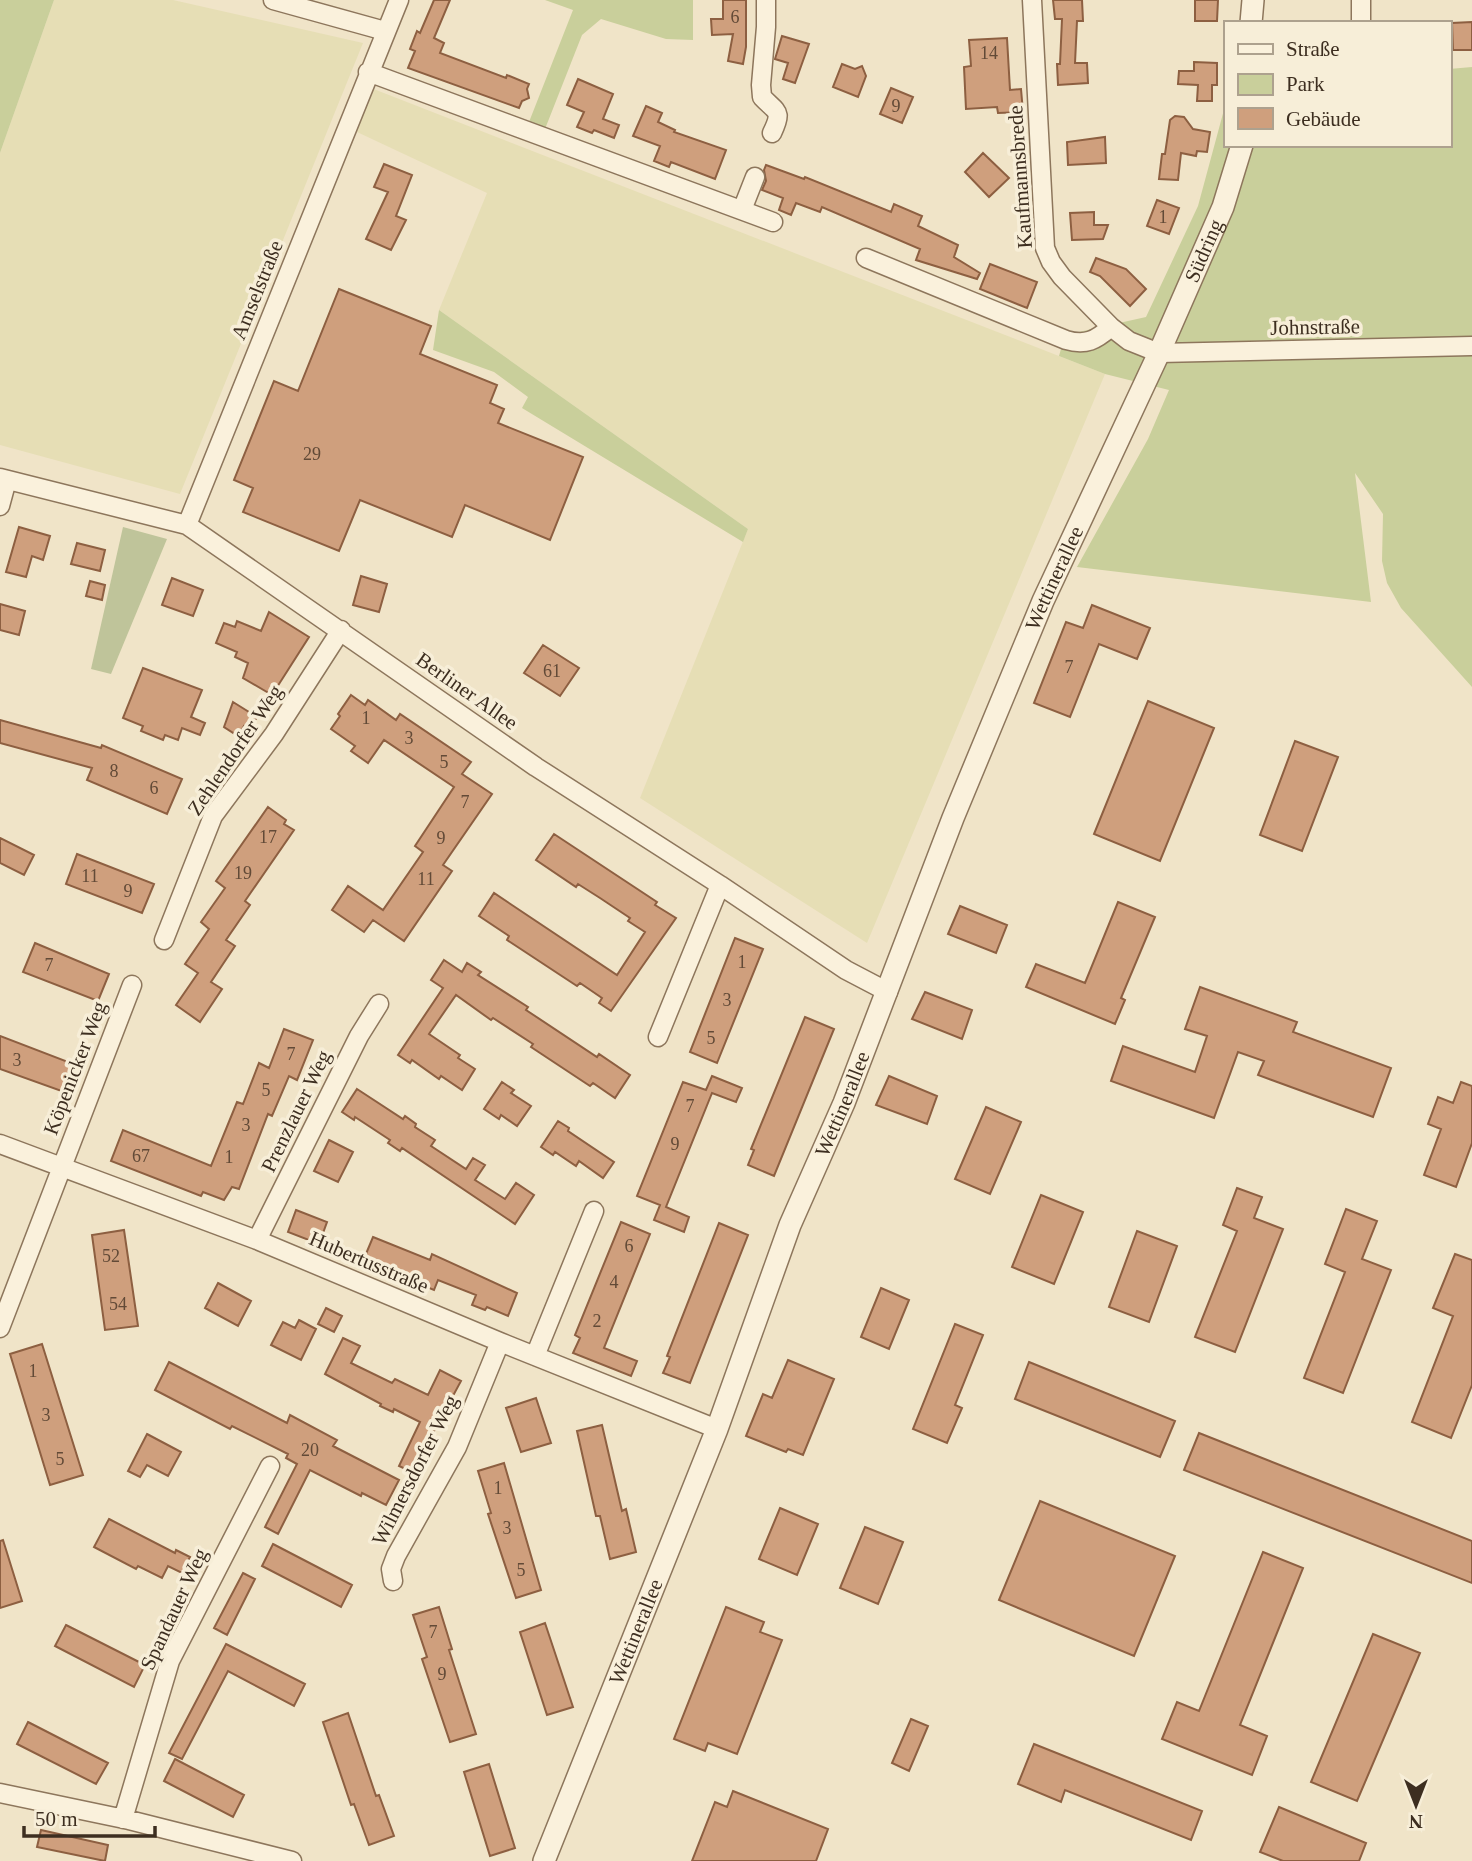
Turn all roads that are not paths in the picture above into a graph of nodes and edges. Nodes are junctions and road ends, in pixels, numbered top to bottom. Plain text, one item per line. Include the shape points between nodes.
1 (273, 0) edge
2 (398, 0) edge
3 (766, 0) edge
4 (1032, 0) edge
5 (1253, 0) edge
6 (1361, 0) edge
7 (1251, 21) edge
8 (1361, 21) edge
9 (385, 32) junction
10 (368, 72) junction
11 (772, 133) dead end
12 (1241, 147) edge
13 (755, 177) dead end
14 (742, 210) junction
15 (773, 222) dead end
16 (866, 258) dead end
17 (1111, 327) junction
18 (1472, 346) edge
19 (1159, 353) junction
20 (4, 479) edge
21 (0, 506) edge
22 (187, 525) junction
23 (341, 630) junction
24 (720, 885) junction
25 (164, 940) dead end
26 (132, 985) dead end
27 (888, 992) junction
28 (379, 1004) dead end
29 (658, 1037) dead end
30 (0, 1144) edge
31 (62, 1169) junction
32 (594, 1212) dead end
33 (257, 1240) junction
34 (0, 1328) edge
35 (500, 1342) junction
36 (535, 1356) junction
37 (717, 1429) junction
38 (270, 1466) dead end
39 (393, 1581) dead end
40 (0, 1793) edge
41 (123, 1819) junction
42 (292, 1861) edge
43 (544, 1861) edge

1 - 9 street
2 - 9 street, Amselstraße
3 - 11 street via 761,85 762,97 779,116
4 - 17 street, Kaufmannsbrede via 1045,248 1062,277
5 - 7 street
6 - 8 street
9 - 10 street, Amselstraße
10 - 14 street
10 - 22 street, Amselstraße
12 - 19 street, Südring via 1223,207
13 - 14 street
14 - 15 street
16 - 17 street via 1066,340 1090,342
17 - 19 street, Kaufmannsbrede via 1129,341
18 - 19 street, Johnstraße
19 - 27 street, Wettinerallee via 1042,601
20 - 21 street
20 - 22 street, Berliner Allee
22 - 23 street, Berliner Allee
23 - 24 street, Berliner Allee via 536,767
23 - 25 street, Zehlendorfer Weg via 274,734 213,816
24 - 27 street, Berliner Allee via 846,970
24 - 29 street
26 - 31 street, Köpenicker Weg
27 - 37 street, Wettinerallee via 790,1225
28 - 33 street, Prenzlauer Weg
30 - 31 street, Hubertusstraße
31 - 33 street, Hubertusstraße
31 - 34 street, Köpenicker Weg
32 - 36 street
33 - 35 street, Hubertusstraße
35 - 36 street, Hubertusstraße
35 - 39 street, Wilmersdorfer Weg via 457,1447 396,1556
36 - 37 street, Hubertusstraße
37 - 43 street, Wettinerallee
38 - 41 street, Spandauer Weg via 170,1661
40 - 41 street
41 - 42 street

